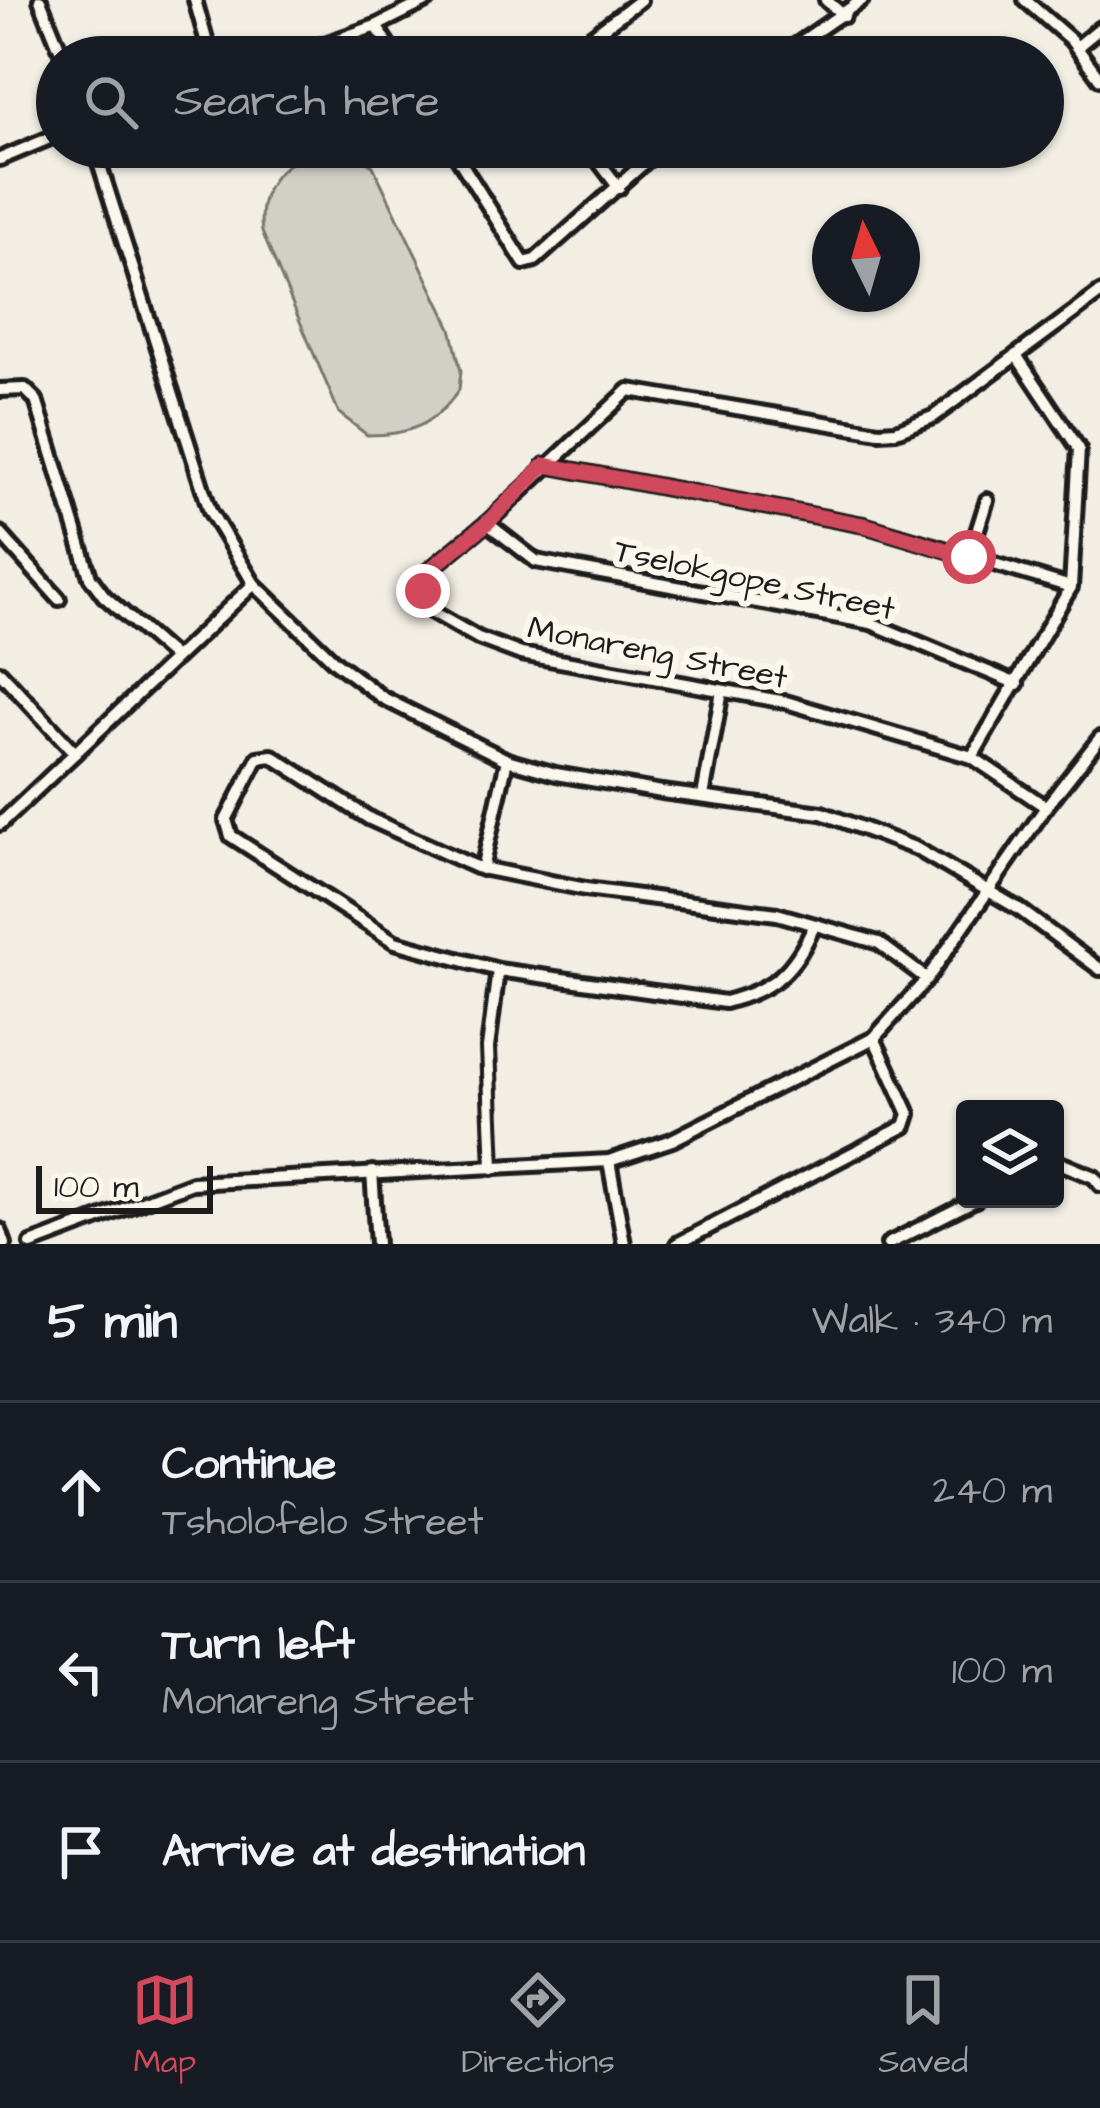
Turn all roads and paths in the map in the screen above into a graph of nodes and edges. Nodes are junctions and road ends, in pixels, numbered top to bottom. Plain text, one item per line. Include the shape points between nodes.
1 (40, 0) edge
2 (195, 0) edge
3 (428, 0) edge
4 (640, 0) edge
5 (826, 0) edge
6 (862, 0) edge
7 (1025, 0) edge
8 (844, 16) junction
9 (376, 26) junction
10 (1100, 28) edge
11 (55, 36) edge
12 (205, 36) edge
13 (348, 36) edge
14 (382, 36) edge
15 (592, 36) edge
16 (812, 36) edge
17 (1078, 47) junction
18 (1100, 79) edge
19 (36, 144) edge
20 (0, 159) edge
21 (101, 168) edge
22 (464, 168) edge
23 (604, 168) edge
24 (640, 168) edge
25 (619, 188) junction
26 (1100, 293) edge
27 (1016, 355) junction
28 (0, 390) edge
29 (545, 465) junction
30 (987, 500) dead end
31 (487, 523) junction
32 (0, 533) edge
33 (969, 557) junction
34 (254, 584) junction
35 (1071, 587) junction
36 (59, 599) dead end
37 (175, 658) junction
38 (0, 672) edge
39 (1017, 684) junction
40 (722, 691) junction
41 (1100, 738) edge
42 (75, 753) junction
43 (972, 757) junction
44 (507, 760) junction
45 (703, 796) junction
46 (1046, 808) junction
47 (2, 819) edge
48 (482, 869) junction
49 (990, 892) junction
50 (814, 926) junction
51 (1100, 969) edge
52 (498, 970) junction
53 (927, 979) junction
54 (874, 1038) junction
55 (609, 1161) junction
56 (1064, 1165) edge
57 (493, 1168) junction
58 (372, 1172) junction
59 (1100, 1185) edge
60 (959, 1208) edge
61 (0, 1230) edge
62 (5, 1244) edge
63 (31, 1244) edge
64 (376, 1244) edge
65 (624, 1244) edge
66 (677, 1244) edge
67 (888, 1244) edge

1 - 11 street
2 - 12 street
3 - 9 street
4 - 15 street
5 - 8 street
6 - 8 street
7 - 17 street
8 - 16 street
9 - 13 street
9 - 14 street
10 - 17 street
17 - 18 street
19 - 20 street
21 - 34 street via 204,495
22 - 25 street via 524,262
23 - 25 street
24 - 25 street
26 - 27 street, Monareng Street
27 - 29 street, Monareng Street via 933,417 887,433 629,390
27 - 35 street via 1079,449
28 - 37 street via 25,388 36,400 90,577
29 - 31 street, Monareng Street
29 - 33 street via 864,525
30 - 33 street
31 - 39 street, Tselokgope Street via 536,561 871,623
31 - 40 street, Monareng Street via 427,572 429,610 521,654
32 - 36 street
33 - 35 street
34 - 37 street
34 - 44 street via 382,698
35 - 39 street
37 - 42 street
38 - 42 street
39 - 43 street
40 - 43 street, Monareng Street
40 - 45 street
41 - 46 street
42 - 47 street
43 - 46 street, Monareng Street
44 - 45 street
44 - 48 street
45 - 49 street via 822,813 917,849
46 - 49 street
48 - 50 street via 741,906
48 - 52 street via 370,819 272,756 258,758 226,820 231,836 386,938
49 - 51 street
49 - 53 street
50 - 52 street via 794,966 725,1002
50 - 53 street via 879,943
52 - 57 street via 488,1048
53 - 54 street
54 - 55 street via 672,1140
54 - 66 street via 909,1114 904,1126
55 - 57 street
55 - 65 street
56 - 59 street
57 - 58 street
58 - 63 street via 181,1184
58 - 64 street
60 - 67 street
61 - 62 street

